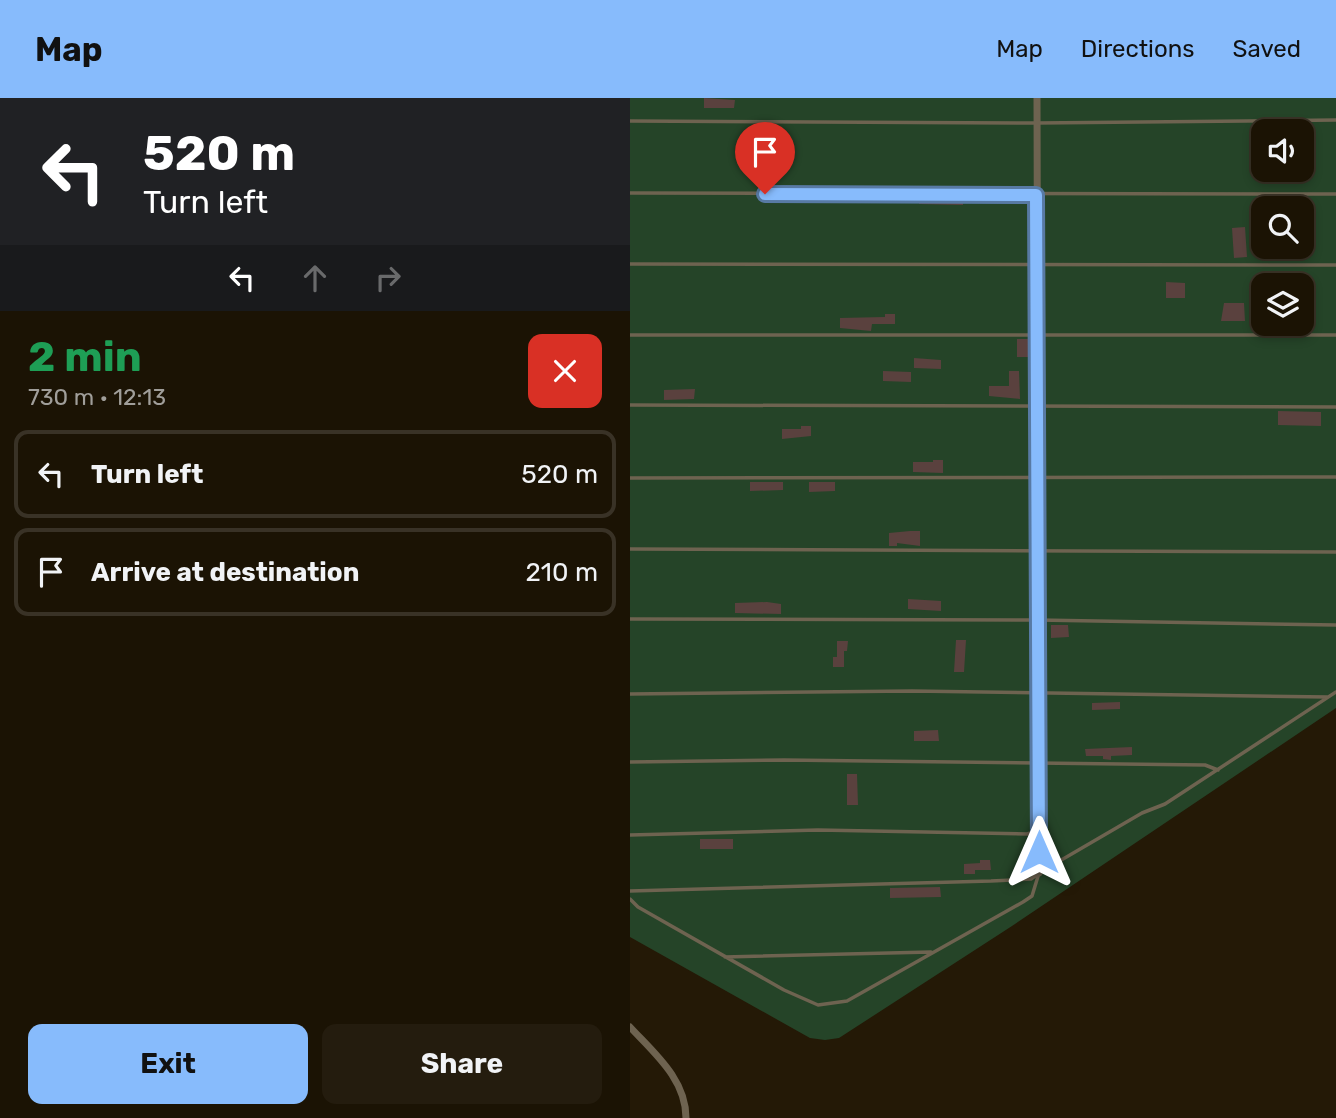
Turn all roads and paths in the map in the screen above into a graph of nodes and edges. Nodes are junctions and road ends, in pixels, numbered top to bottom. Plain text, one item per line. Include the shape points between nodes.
1 (1037, 98) edge
2 (1336, 120) edge
3 (630, 121) edge
4 (1037, 123) junction
5 (630, 193) edge
6 (1336, 194) edge
7 (1036, 195) junction
8 (630, 264) edge
9 (1037, 265) junction
10 (1336, 265) edge
11 (630, 335) edge
12 (1336, 335) edge
13 (1038, 336) junction
14 (630, 405) edge
15 (1038, 406) junction
16 (1336, 407) edge
17 (1336, 477) edge
18 (630, 478) edge
19 (1038, 479) junction
20 (1038, 549) junction
21 (630, 550) edge
22 (1336, 552) edge
23 (630, 619) edge
24 (1038, 620) junction
25 (1336, 625) edge
26 (1038, 692) junction
27 (1336, 692) edge
28 (630, 694) edge
29 (1329, 697) junction
30 (630, 762) edge
31 (1039, 765) junction
32 (1218, 770) junction
33 (1039, 831) junction
34 (630, 835) edge
35 (1039, 873) junction
36 (630, 891) edge
37 (630, 899) edge
38 (931, 952) junction
39 (723, 957) junction
40 (630, 1027) edge
41 (685, 1118) edge

1 - 4 street
2 - 4 lane
3 - 4 lane
4 - 7 street
5 - 7 lane
6 - 7 lane
7 - 9 street
8 - 9 lane
9 - 10 lane
9 - 13 street
11 - 13 lane
12 - 13 lane
13 - 15 street
14 - 15 lane
15 - 16 lane
15 - 19 street
17 - 19 lane
18 - 19 lane via 933,475
19 - 20 street
20 - 21 lane
20 - 22 lane
20 - 24 street
23 - 24 lane
24 - 25 lane
24 - 26 street
26 - 28 lane
26 - 29 lane
26 - 31 street
27 - 29 lane
29 - 32 lane
30 - 31 lane
31 - 32 lane via 1205,765
31 - 33 street
32 - 35 lane
33 - 34 lane
33 - 35 street
35 - 36 lane via 1031,879 991,881
35 - 38 lane via 1031,896
37 - 39 lane
38 - 39 lane
38 - 39 lane via 871,989 832,1005 818,1005
40 - 41 street via 679,1084

